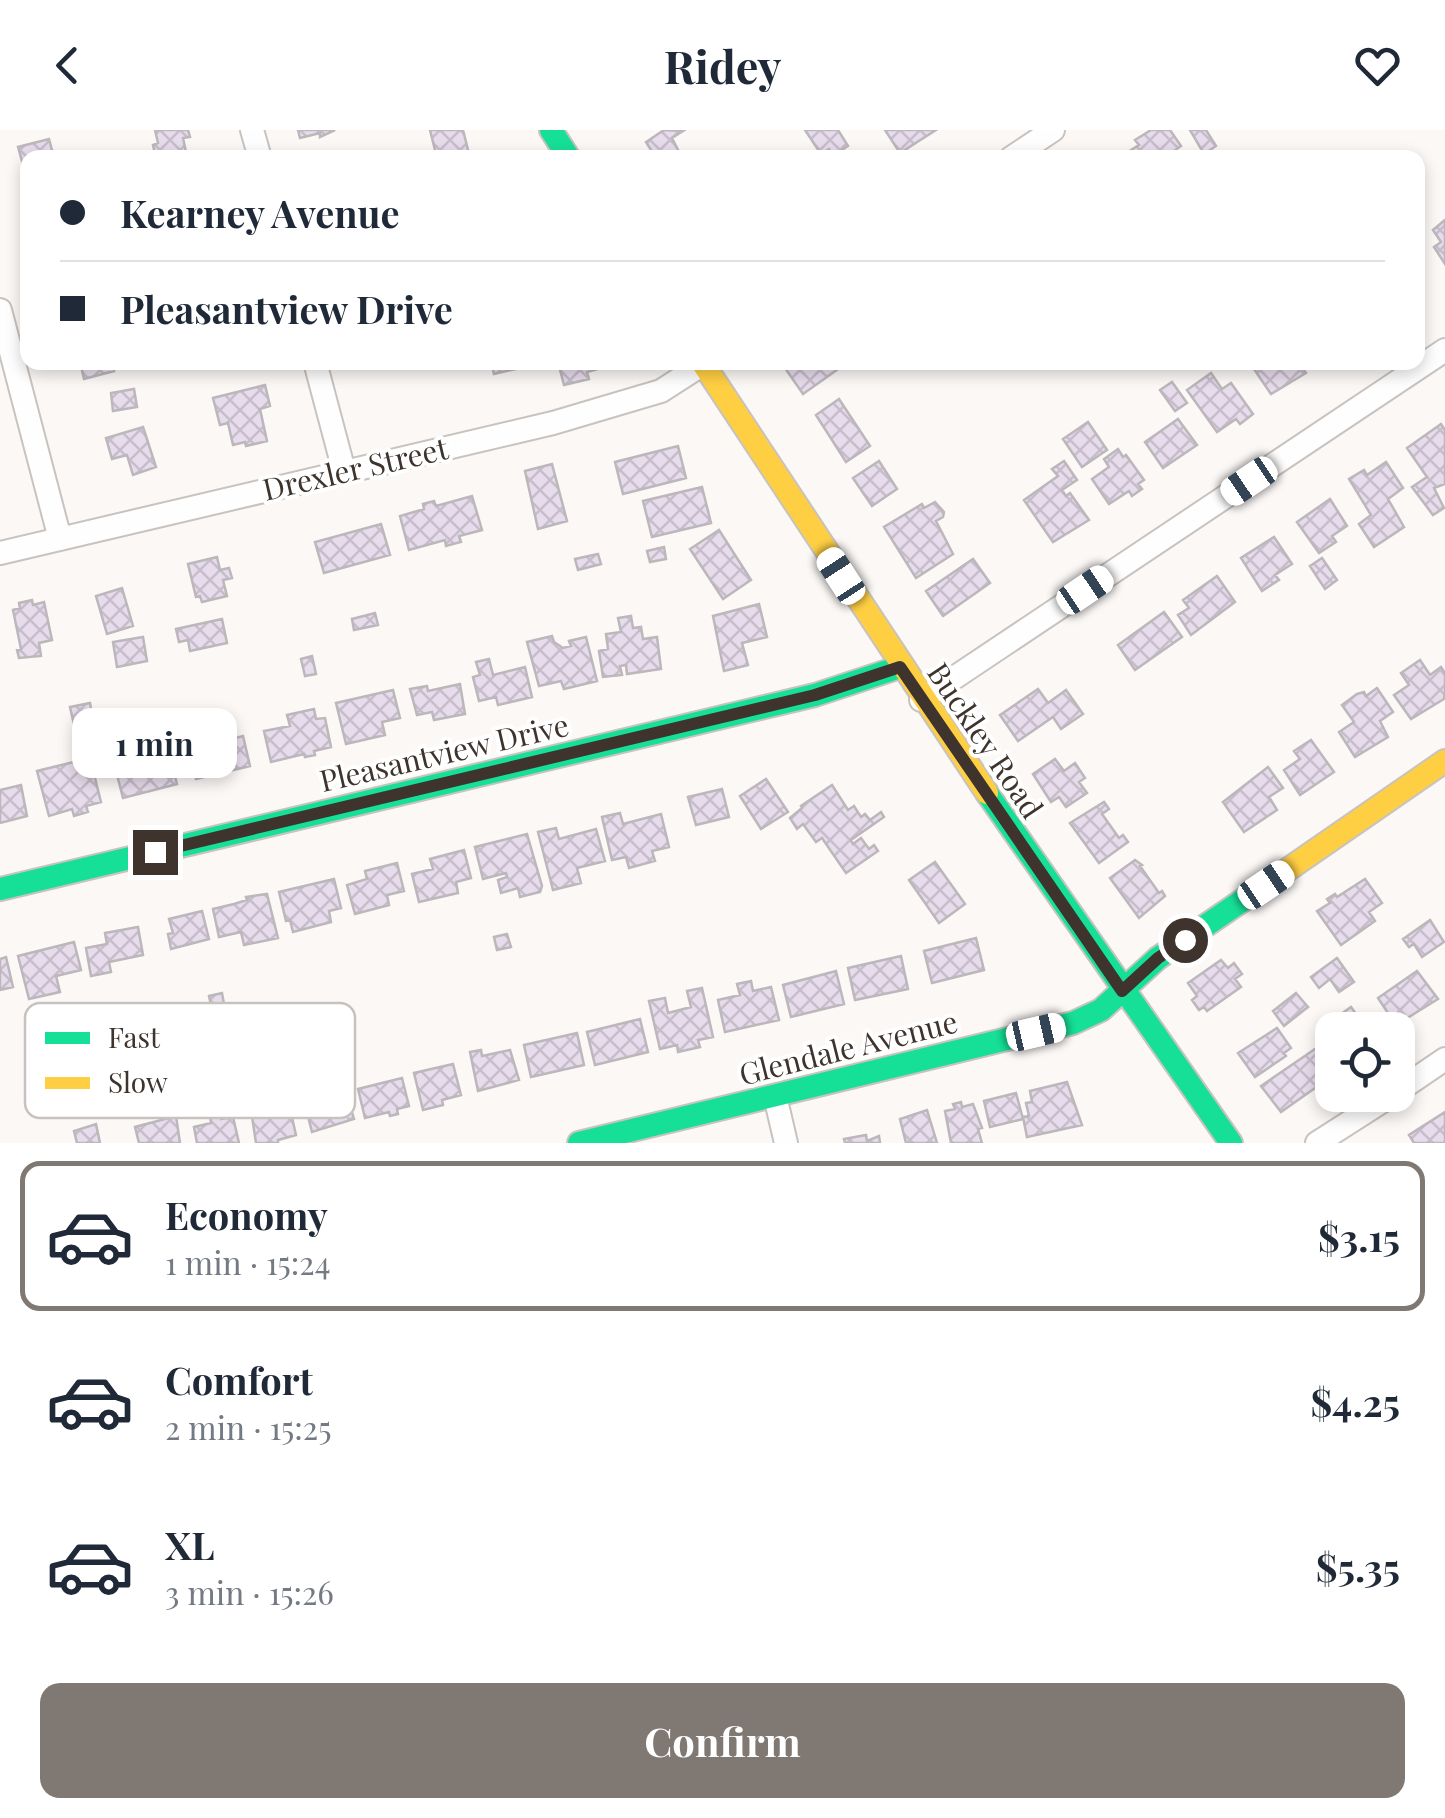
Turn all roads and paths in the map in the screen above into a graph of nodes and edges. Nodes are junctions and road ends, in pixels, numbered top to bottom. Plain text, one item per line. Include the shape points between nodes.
1 (1053, 130) edge
2 (1023, 150) edge
3 (0, 310) edge
4 (317, 370) edge
5 (693, 370) edge
6 (709, 370) edge
7 (1415, 370) edge
8 (344, 470) junction
9 (60, 539) junction
10 (0, 553) edge
11 (900, 667) junction
12 (922, 700) junction
13 (1445, 761) edge
14 (0, 889) edge
15 (1122, 991) junction
16 (1445, 1058) edge
17 (1415, 1079) edge
18 (774, 1096) junction
19 (1366, 1112) edge
20 (579, 1143) edge
21 (786, 1143) edge
22 (1231, 1143) edge
23 (1318, 1143) edge

1 - 2 street
3 - 9 street
4 - 8 street
5 - 8 street, Drexler Street via 661,391 553,422
6 - 11 street, Buckley Road
7 - 12 street
8 - 9 street, Drexler Street
9 - 10 street, Drexler Street
11 - 12 street, Buckley Road
11 - 14 street, Pleasantview Drive via 815,695
12 - 15 street, Buckley Road
13 - 15 street, Glendale Avenue via 1158,958
15 - 18 street, Glendale Avenue via 1073,1023
15 - 22 street, Buckley Road
16 - 17 street
18 - 20 street, Glendale Avenue
18 - 21 street
19 - 23 street

